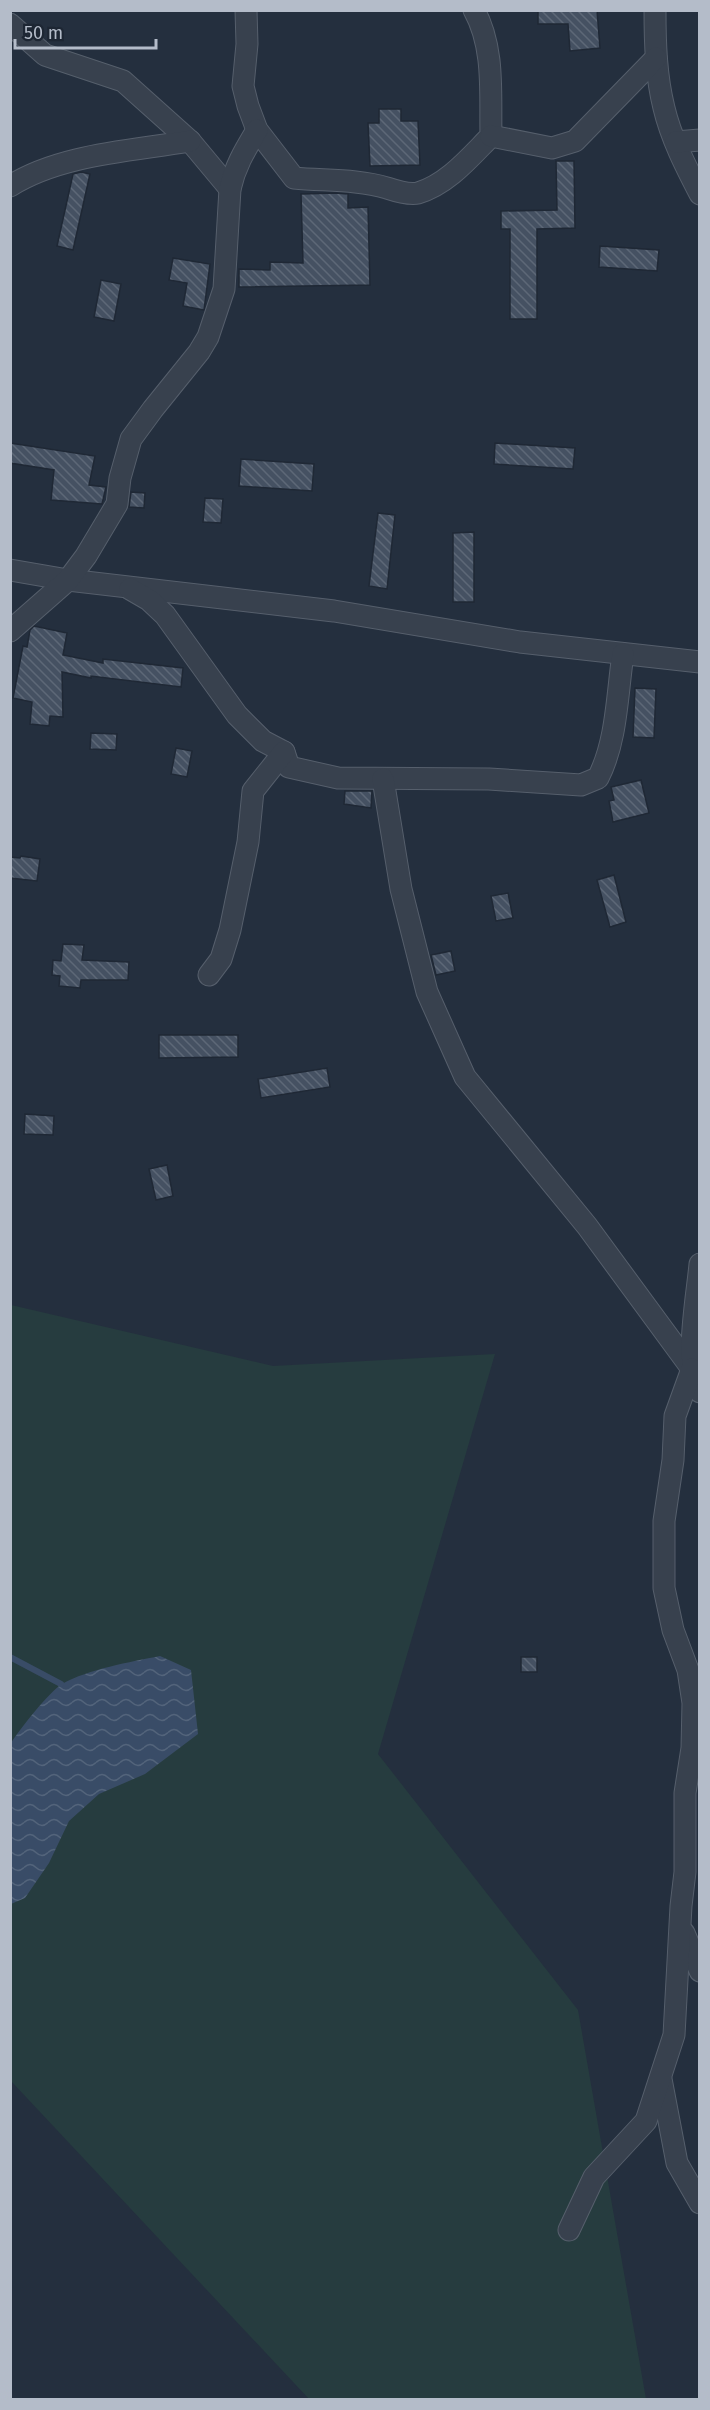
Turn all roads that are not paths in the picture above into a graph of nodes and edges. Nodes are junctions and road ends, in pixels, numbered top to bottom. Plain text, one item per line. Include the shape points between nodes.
1 (246, 10) edge
2 (474, 10) edge
3 (655, 10) edge
4 (10, 24) edge
5 (656, 58) junction
6 (257, 130) junction
7 (491, 136) junction
8 (699, 140) edge
9 (190, 141) junction
10 (676, 142) junction
11 (10, 186) edge
12 (230, 189) junction
13 (699, 194) edge
14 (10, 570) edge
15 (68, 580) junction
16 (127, 587) junction
17 (10, 631) edge
18 (623, 654) junction
19 (699, 662) edge
20 (284, 752) junction
21 (383, 779) junction
22 (209, 975) dead end
23 (699, 1264) edge
24 (692, 1369) junction
25 (699, 1392) edge
26 (681, 1924) junction
27 (699, 1971) edge
28 (661, 2075) junction
29 (699, 2203) edge
30 (569, 2230) dead end

1 - 6 street via 243,86
2 - 7 street via 487,47
3 - 5 street
4 - 9 street via 45,55 123,81
5 - 7 street via 575,141 552,148
5 - 10 street via 664,109
6 - 7 street via 294,178 351,180 417,193 450,176
6 - 12 street via 238,162
8 - 10 street
9 - 11 street via 71,161 24,177
9 - 12 street
10 - 13 street
12 - 15 street via 224,289 208,337 131,439 117,504
14 - 15 street
15 - 16 street
15 - 17 street
16 - 18 street via 334,611 520,642
16 - 20 street via 165,615 237,715 264,741
18 - 19 street
18 - 21 street via 611,742 598,778 580,785 489,779
20 - 21 street via 290,767 320,775
20 - 22 street via 254,791 249,842 230,930 221,959
21 - 24 street via 401,889 427,992 465,1077 587,1226
23 - 24 street
24 - 25 street
24 - 26 street via 675,1416 664,1521 664,1588 673,1630 688,1670 693,1703 692,1748 685,1792
26 - 27 street
26 - 28 street via 674,2035
28 - 29 street via 677,2163
28 - 30 street via 646,2121 594,2177

